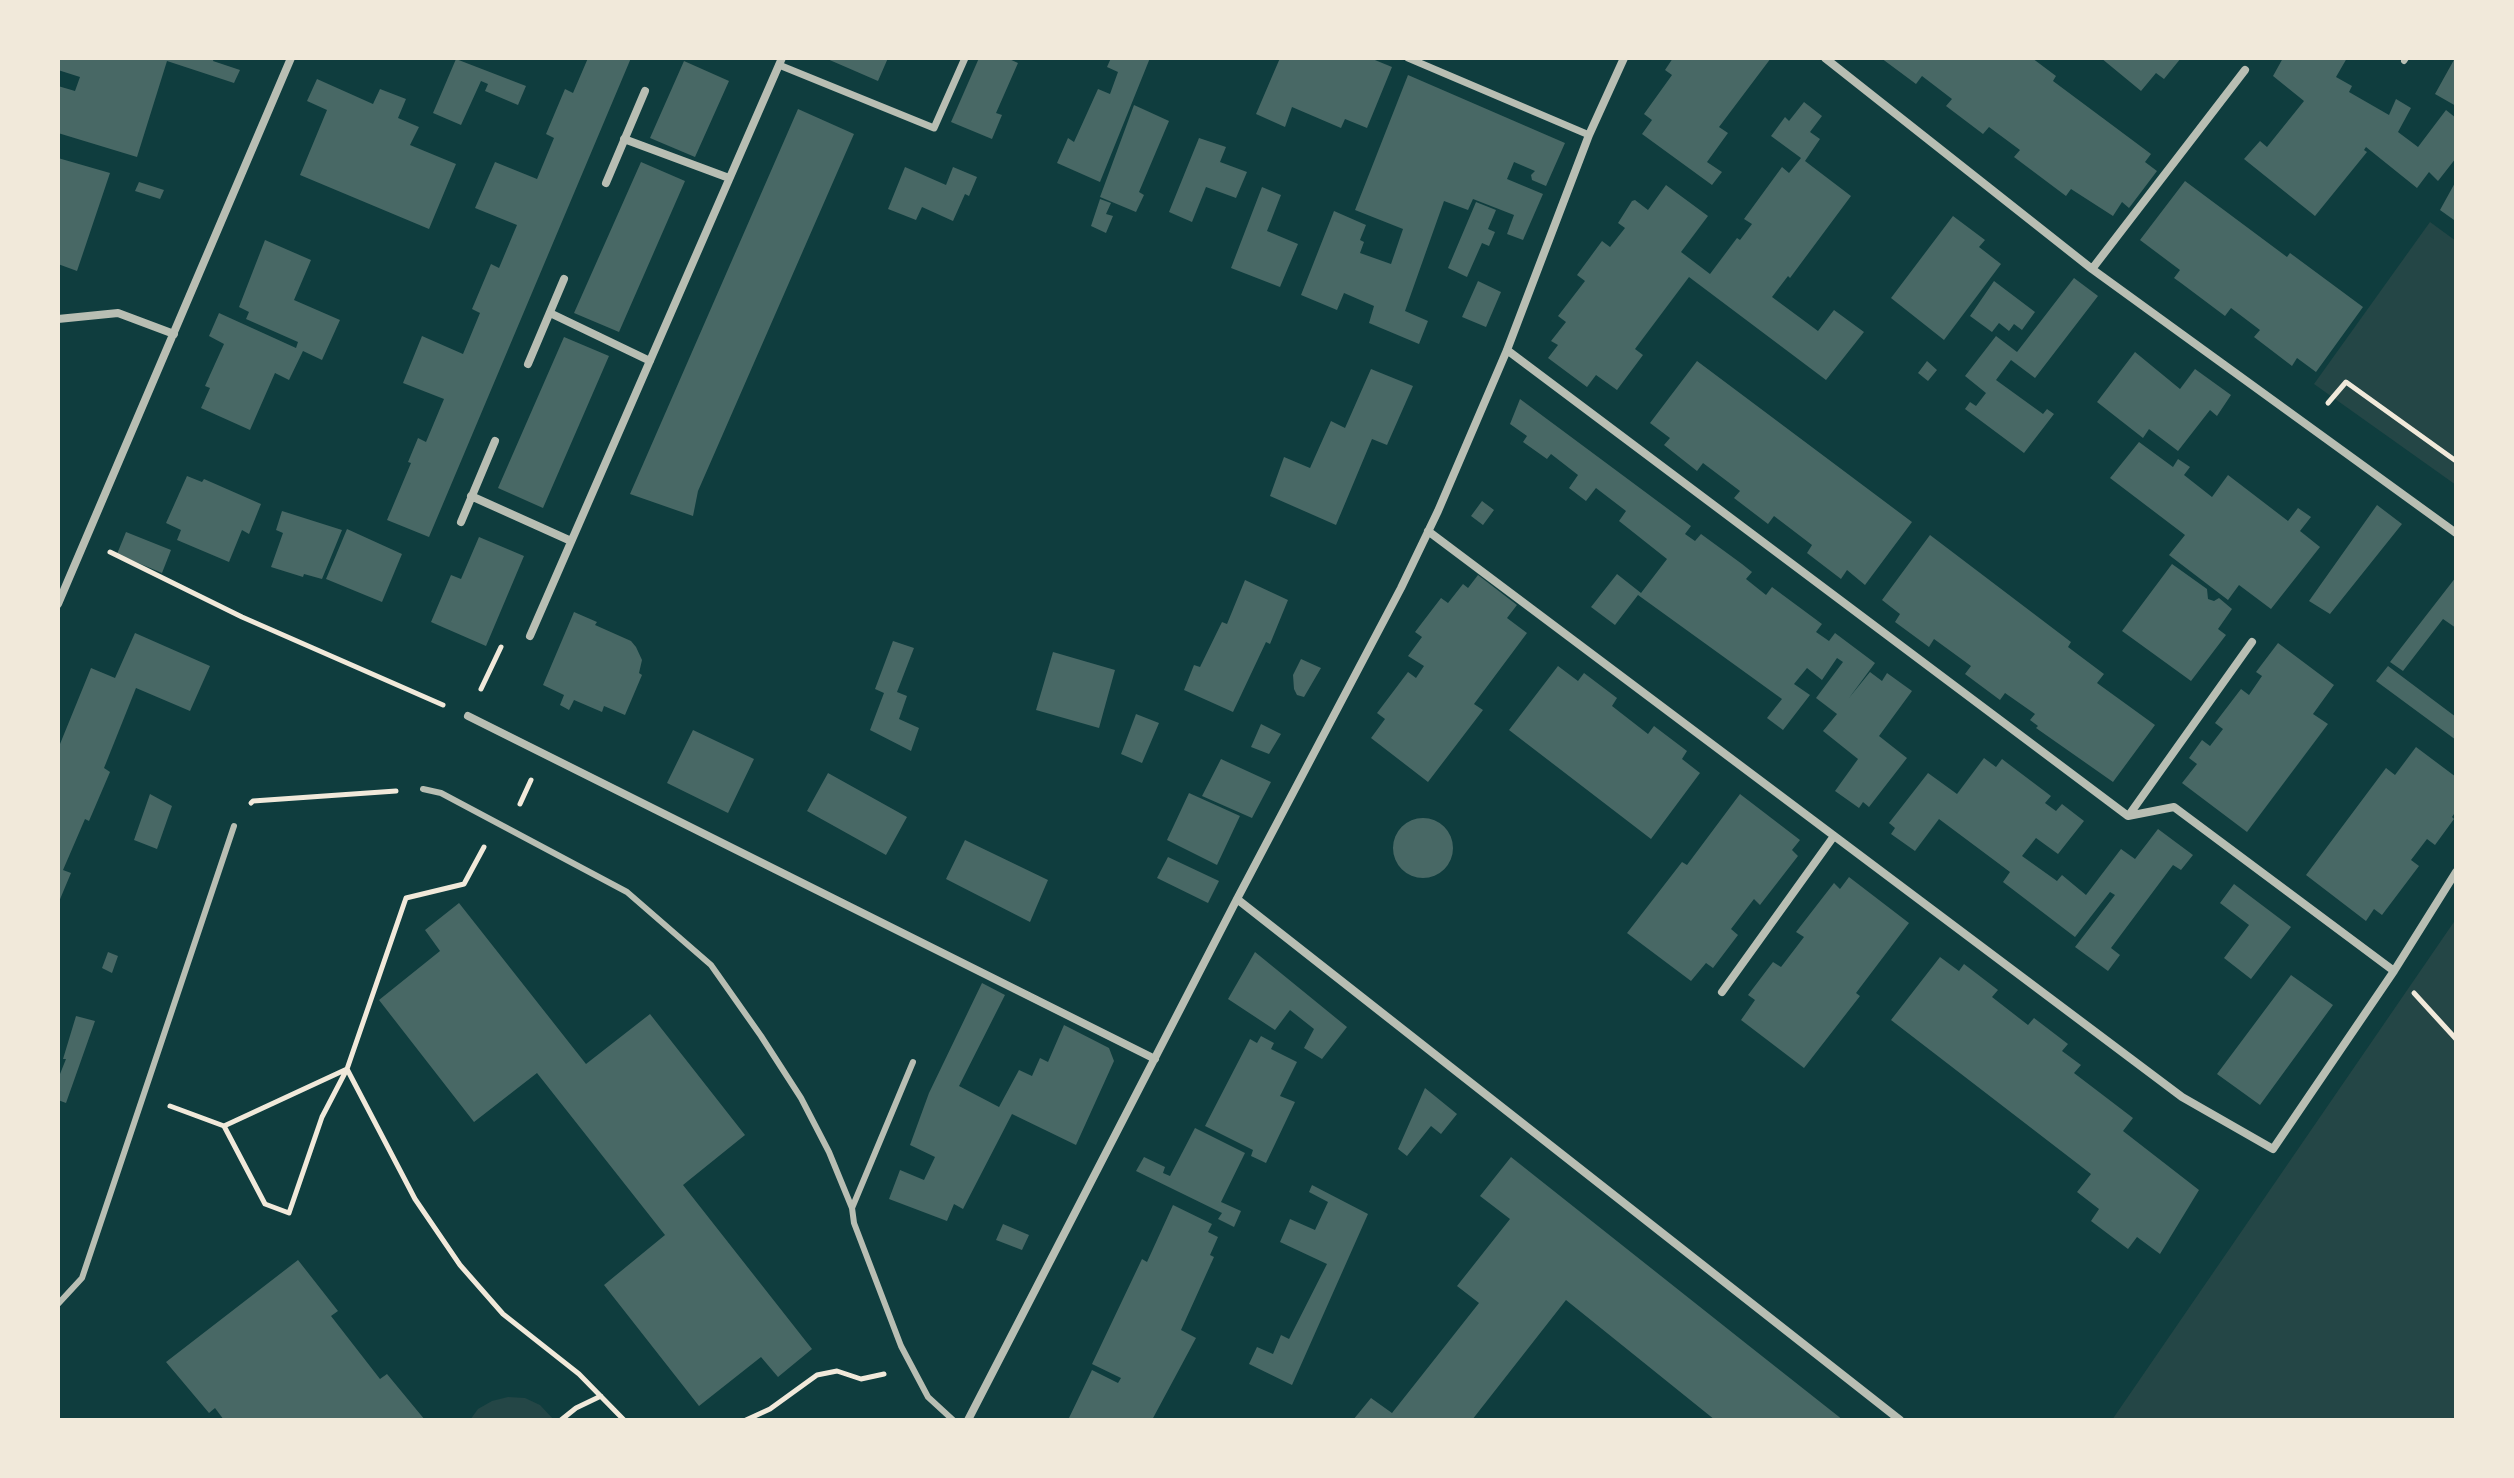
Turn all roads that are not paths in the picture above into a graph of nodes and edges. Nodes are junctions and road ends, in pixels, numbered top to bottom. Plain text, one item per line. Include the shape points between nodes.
1 (291, 58) edge
2 (965, 58) edge
3 (1408, 58) edge
4 (1624, 58) edge
5 (1825, 58) edge
6 (780, 62) edge
7 (2245, 70) dead end
8 (645, 91) dead end
9 (1589, 135) junction
10 (624, 139) junction
11 (729, 178) junction
12 (606, 183) dead end
13 (2092, 269) junction
14 (564, 279) dead end
15 (550, 313) junction
16 (58, 319) edge
17 (174, 334) junction
18 (1507, 350) junction
19 (650, 361) junction
20 (528, 364) dead end
21 (495, 441) dead end
22 (471, 496) junction
23 (461, 522) dead end
24 (1428, 531) junction
25 (2456, 533) edge
26 (571, 541) junction
27 (58, 604) edge
28 (530, 636) road end
29 (2252, 642) dead end
30 (468, 716) road end
31 (423, 789) road end
32 (2128, 816) junction
33 (234, 826) road end
34 (1834, 836) junction
35 (2456, 872) edge
36 (1237, 899) junction
37 (2394, 971) junction
38 (1722, 992) dead end
39 (1155, 1059) junction
40 (913, 1062) dead end
41 (852, 1208) junction
42 (58, 1304) edge
43 (953, 1420) edge
44 (968, 1420) edge
45 (1900, 1420) edge

1 - 17 street
2 - 6 street via 934,128
3 - 9 street
4 - 9 street
5 - 13 street
6 - 11 street
7 - 13 street
8 - 10 street
9 - 18 street
10 - 11 street
10 - 12 street
11 - 19 street
13 - 25 street
14 - 15 street
15 - 19 street
15 - 20 street
16 - 17 street via 118,313
17 - 27 street
18 - 24 street
18 - 32 street
19 - 26 street
21 - 22 street
22 - 23 street
22 - 26 street
24 - 34 street
24 - 36 street
26 - 28 street
29 - 32 street
30 - 39 street
31 - 41 lane via 441,793 627,892 711,965 801,1098
32 - 37 street via 2174,807
33 - 42 lane via 82,1278
34 - 37 street via 2182,1097 2273,1149
34 - 38 street
35 - 37 street
36 - 39 street
36 - 45 street
39 - 44 street
40 - 41 lane
41 - 43 lane via 901,1346 928,1397

